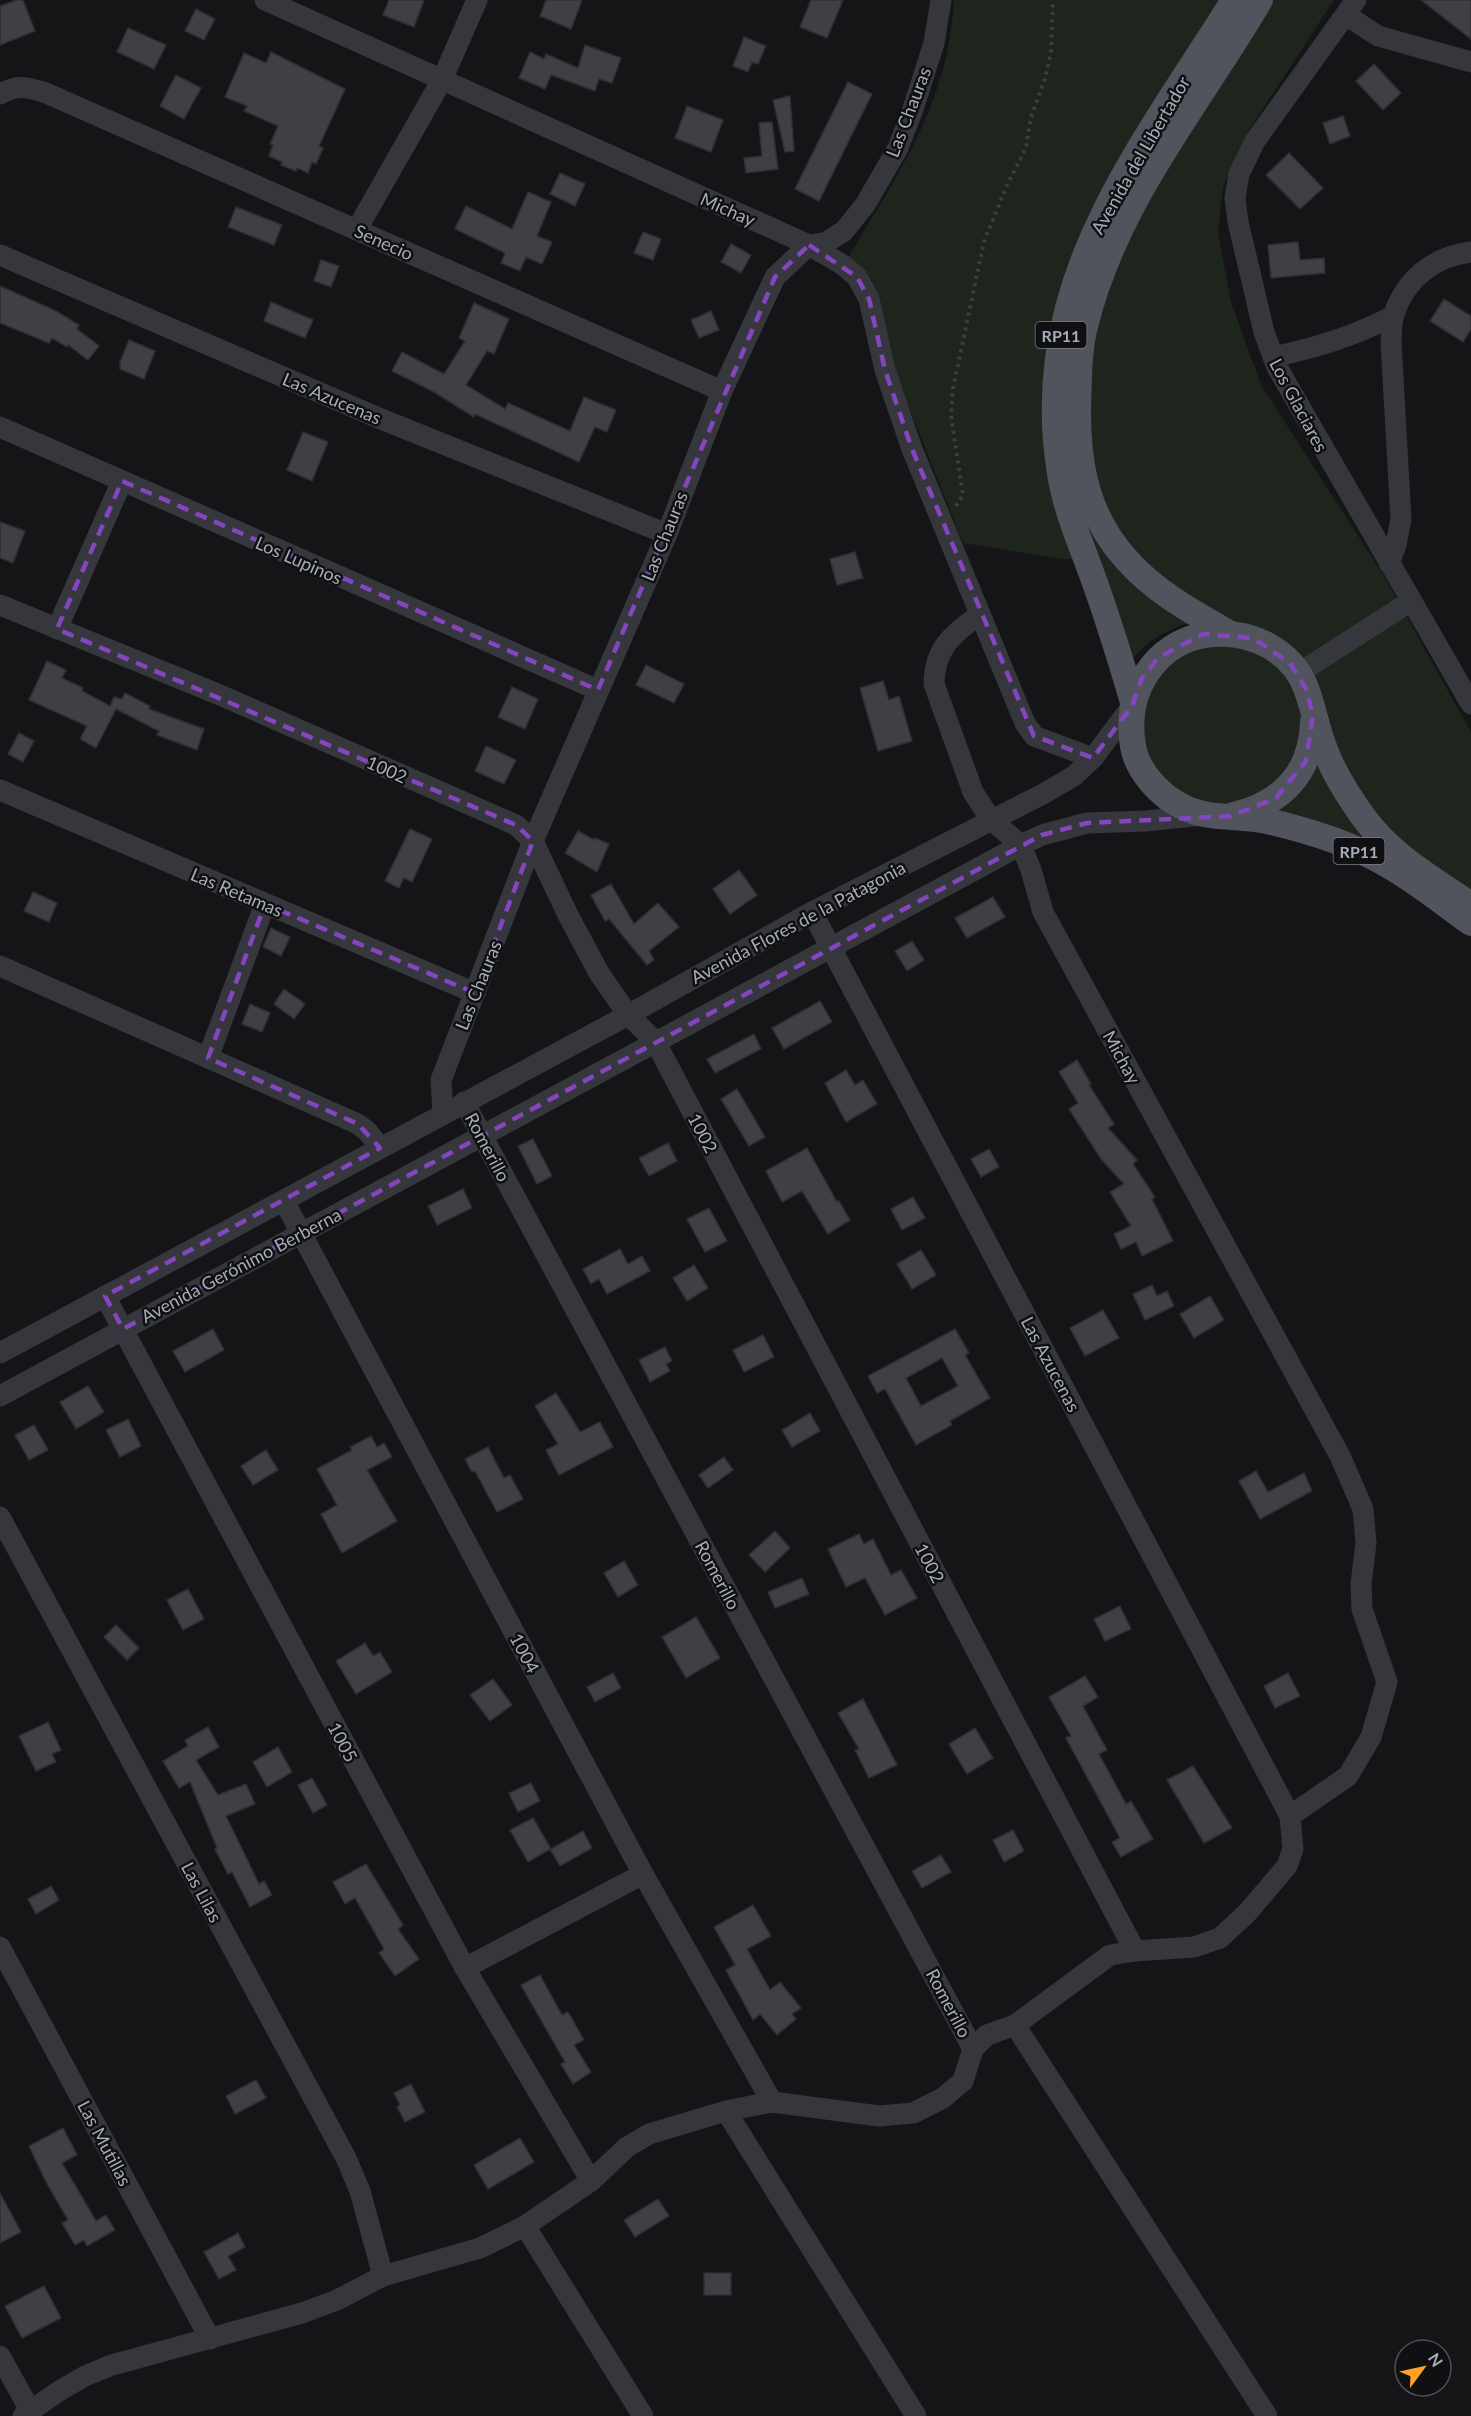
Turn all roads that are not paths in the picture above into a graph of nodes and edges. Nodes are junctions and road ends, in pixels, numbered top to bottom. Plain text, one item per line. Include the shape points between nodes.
1 (265, 0) edge
2 (477, 0) edge
3 (1234, 0) edge
4 (1260, 0) edge
5 (937, 2) edge
6 (1351, 8) edge
7 (1471, 62) edge
8 (442, 80) junction
9 (0, 94) edge
10 (357, 230) junction
11 (808, 245) junction
12 (1471, 252) edge
13 (0, 255) edge
14 (1394, 315) junction
15 (1273, 357) junction
16 (722, 391) junction
17 (0, 427) edge
18 (122, 481) junction
19 (667, 534) junction
20 (1389, 563) junction
21 (1411, 601) junction
22 (0, 605) edge
23 (980, 615) junction
24 (57, 629) junction
25 (1228, 633) junction
26 (1299, 673) junction
27 (598, 690) junction
28 (1132, 704) junction
29 (1471, 704) edge
30 (1313, 715) junction
31 (1093, 758) junction
32 (0, 789) edge
33 (1218, 815) junction
34 (990, 820) junction
35 (533, 841) junction
36 (1021, 844) junction
37 (265, 904) junction
38 (1471, 905) edge
39 (812, 912) junction
40 (1471, 922) edge
41 (831, 946) junction
42 (0, 966) edge
43 (475, 993) junction
44 (628, 1015) junction
45 (655, 1041) junction
46 (208, 1058) junction
47 (464, 1102) junction
48 (443, 1114) junction
49 (482, 1135) junction
50 (380, 1148) junction
51 (284, 1201) junction
52 (301, 1233) junction
53 (105, 1296) junction
54 (123, 1329) junction
55 (0, 1353) edge
56 (0, 1396) edge
57 (0, 1516) edge
58 (1290, 1816) junction
59 (643, 1874) junction
60 (0, 1947) edge
61 (1135, 1951) junction
62 (465, 1968) junction
63 (1015, 2025) junction
64 (973, 2049) junction
65 (772, 2102) junction
66 (726, 2111) junction
67 (591, 2181) junction
68 (525, 2226) junction
69 (383, 2276) junction
70 (210, 2339) junction
71 (0, 2356) edge
72 (27, 2414) edge
73 (643, 2416) edge
74 (916, 2416) edge
75 (1267, 2416) edge

1 - 8 street, Michay
2 - 8 street
3 - 28 main road, Avenida del Libertador / RP11 via 1109,201 1074,284 1061,337 1056,396 1060,472 1067,505 1113,636
4 - 25 main road, Avenida del Libertador / RP11 via 1171,138 1118,231 1084,328 1079,379 1084,483 1104,530 1125,559 1160,592
5 - 11 street, Las Chauras via 933,43 898,147 865,205 843,231 825,243
6 - 7 street via 1378,36
6 - 15 street, Los Glaciares via 1255,141 1239,174 1234,198 1238,222
8 - 10 street
8 - 11 street, Michay
9 - 10 street, Senecio via 25,87 46,93
10 - 16 street, Senecio
11 - 16 street, Las Chauras via 775,277
11 - 23 street, Michay via 857,277 869,299 885,370 912,449
12 - 14 street via 1450,255 1428,267 1405,290
13 - 19 street, Las Azucenas via 381,419
14 - 15 street via 1358,334
14 - 20 street via 1391,342 1401,519
15 - 20 street, Los Glaciares
16 - 19 street, Las Chauras
17 - 18 street, Los Lupinos
18 - 24 street
18 - 27 street, Los Lupinos
19 - 27 street, Las Chauras
20 - 21 street, Los Glaciares
21 - 26 street
21 - 29 street, Los Glaciares
22 - 24 street, 1002
23 - 31 street, Michay via 1034,736
23 - 34 street via 961,627 944,646 934,666 934,684 973,792
24 - 35 street, 1002 via 220,695 516,825
25 - 26 main road, Avenida del Libertador / RP11 via 1253,638 1276,650
25 - 28 main road, Avenida del Libertador / RP11 via 1203,634 1179,643 1158,658 1142,678
26 - 30 main road, Avenida del Libertador / RP11
27 - 35 street, Las Chauras
28 - 31 street, Avenida Flores de la Patagonia
28 - 33 main road, Avenida del Libertador / RP11 via 1134,752 1146,775 1163,794 1183,807
30 - 33 main road, Avenida del Libertador / RP11 via 1306,761 1293,782 1276,798 1254,810
30 - 38 main road, Avenida del Libertador / RP11 via 1339,779 1380,838 1408,863
31 - 34 street, Avenida Flores de la Patagonia via 1074,776
32 - 37 street, Las Retamas
33 - 36 street, Avenida Flores de la Patagonia via 1087,823
33 - 40 main road, Avenida del Libertador / RP11 via 1266,821 1364,853
34 - 36 street
34 - 39 street, Avenida Flores de la Patagonia
35 - 43 street, Las Chauras
35 - 44 street, 1002 via 599,973
36 - 41 street, Avenida Flores de la Patagonia
36 - 58 street, Michay via 1043,912 1340,1456 1363,1509 1366,1543 1362,1609 1387,1682 1382,1704 1371,1737 1348,1776
37 - 43 street, Las Retamas
37 - 46 street
39 - 41 street, Las Azucenas
39 - 44 street, Avenida Flores de la Patagonia
41 - 45 street, Avenida Flores de la Patagonia
41 - 58 street, Las Azucenas
42 - 46 street
43 - 48 street, Las Chauras via 441,1080
44 - 45 street, 1002
44 - 47 street, Avenida Flores de la Patagonia
45 - 49 street, Avenida Flores de la Patagonia
45 - 61 street, 1002
46 - 50 street via 358,1124
47 - 48 street, Avenida Flores de la Patagonia
47 - 49 street, Romerillo
48 - 50 street, Avenida Gerónimo Berberna
49 - 52 street, Avenida Gerónimo Berberna
49 - 64 street, Romerillo
50 - 51 street, Avenida Gerónimo Berberna
51 - 52 street, 1004
51 - 53 street, Avenida Gerónimo Berberna
52 - 54 street, Avenida Gerónimo Berberna
52 - 59 street, 1004
53 - 54 street, 1005
53 - 55 street, Avenida Gerónimo Berberna
54 - 56 street, Avenida Gerónimo Berberna
54 - 62 street, 1005
57 - 69 street, Las Lilas via 346,2158 360,2191
58 - 61 street via 1293,1849 1287,1866 1248,1913 1220,1938 1194,1947
59 - 62 street
59 - 65 street, 1004
60 - 70 street, Las Mutillas
61 - 63 street via 1110,1955
62 - 67 street, 1005
63 - 64 street via 987,2035
63 - 75 street
64 - 65 street via 963,2081 943,2098 913,2113 879,2116
65 - 66 street
66 - 67 street via 649,2134 627,2147
66 - 74 street
67 - 68 street
68 - 69 street via 480,2248
68 - 73 street
69 - 70 street via 302,2313
70 - 72 street via 85,2376
71 - 72 street

